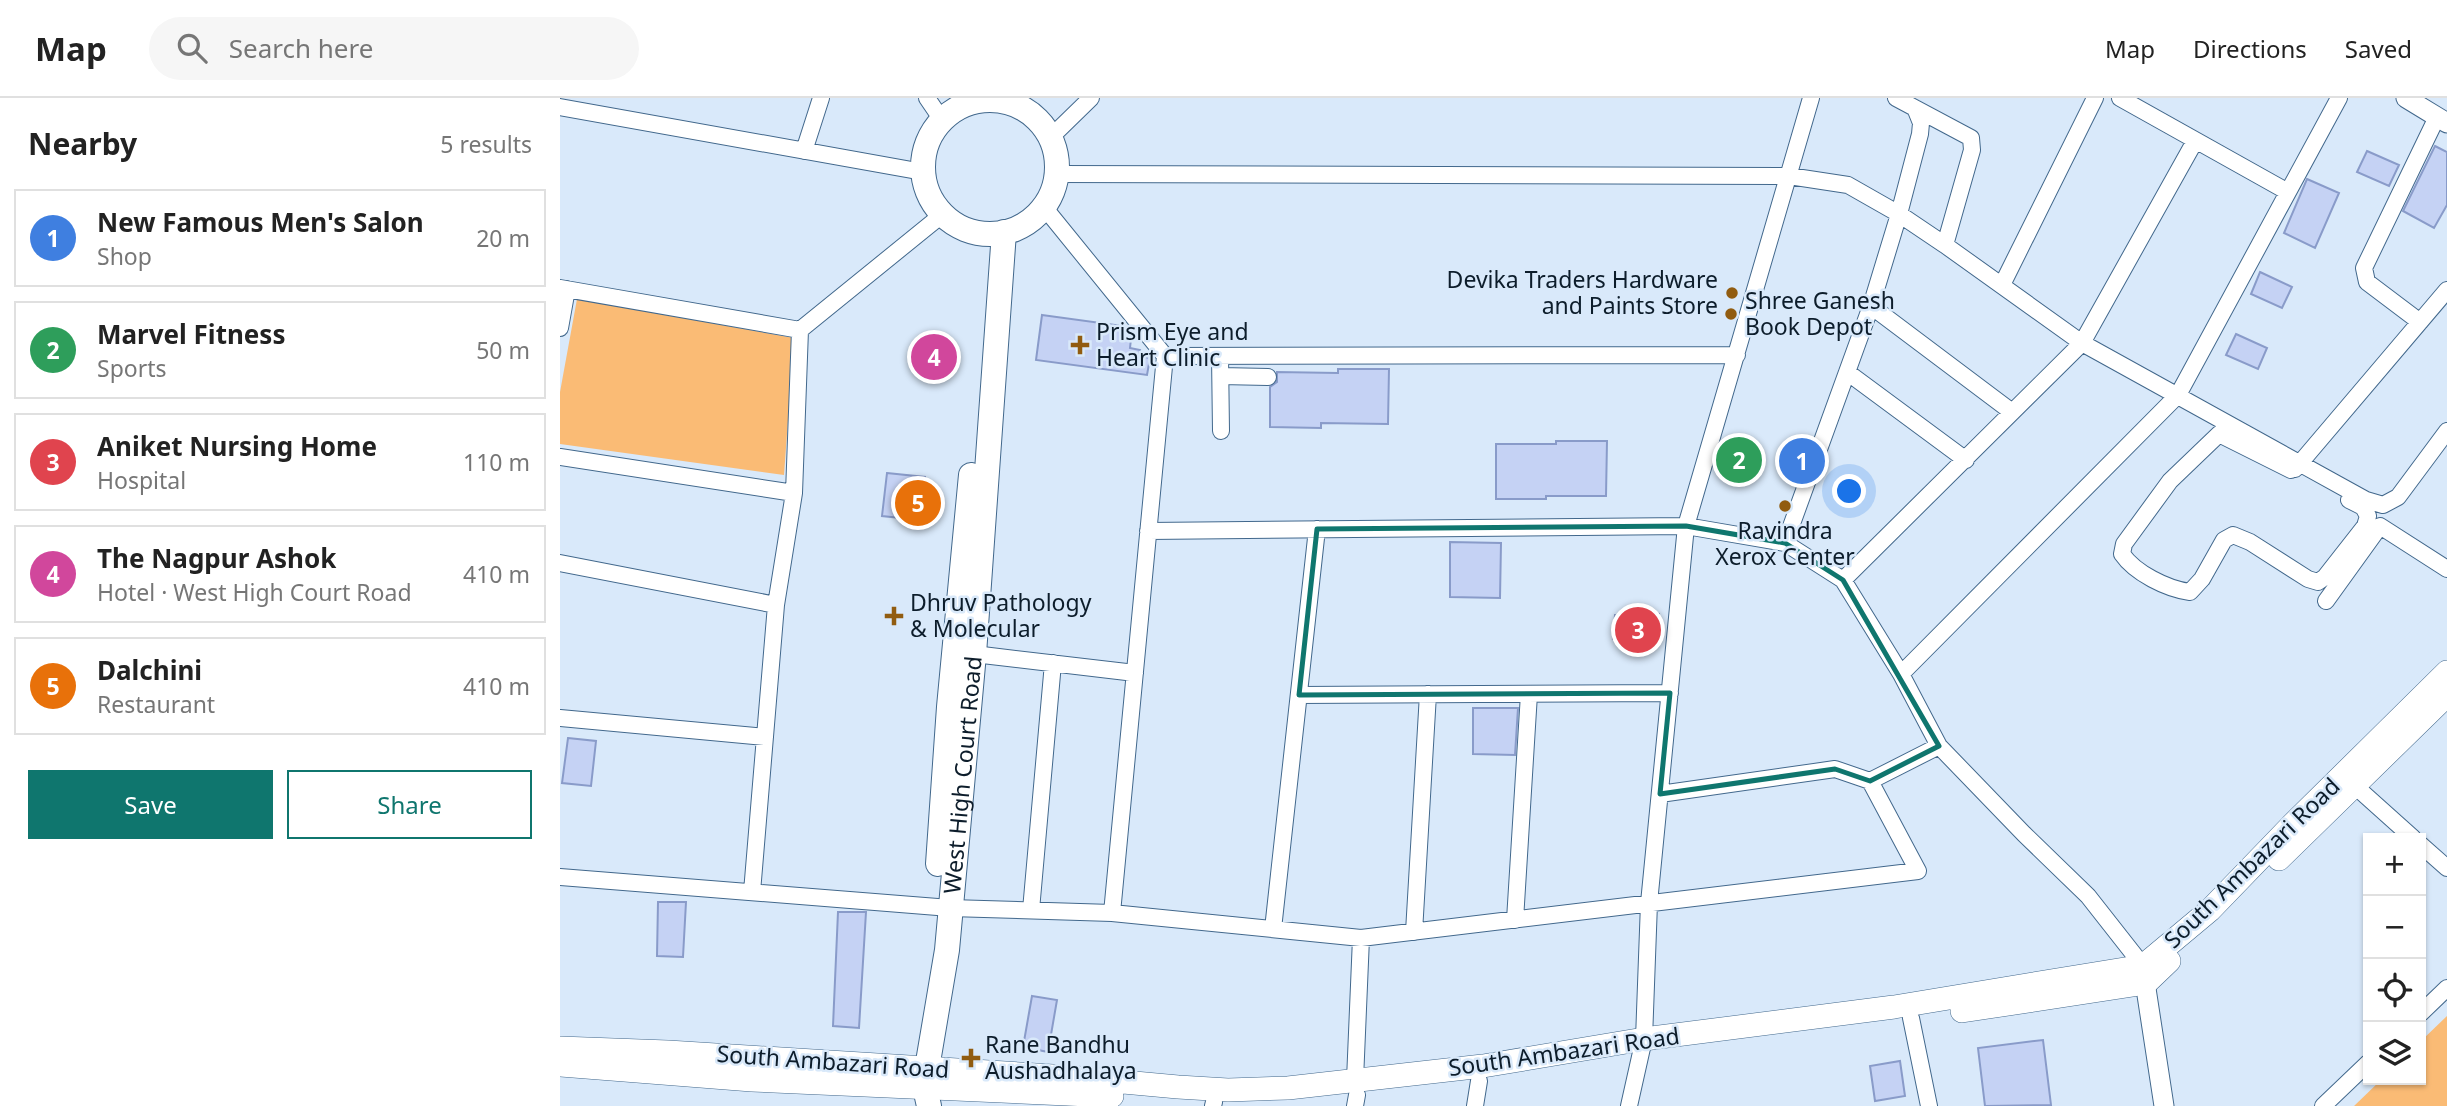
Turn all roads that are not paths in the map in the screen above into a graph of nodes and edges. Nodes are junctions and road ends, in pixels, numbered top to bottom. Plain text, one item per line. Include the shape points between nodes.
1 (821, 98) edge
2 (927, 98) edge
3 (1091, 98) edge
4 (1811, 98) edge
5 (1896, 98) edge
6 (2095, 98) edge
7 (2120, 98) edge
8 (2339, 98) edge
9 (2406, 98) edge
10 (1007, 100) edge
11 (560, 107) edge
12 (1915, 108) junction
13 (942, 120) junction
14 (2442, 120) edge
15 (1050, 138) junction
16 (2195, 141) junction
17 (804, 151) junction
18 (923, 172) junction
19 (1057, 174) junction
20 (1789, 176) junction
21 (2288, 192) junction
22 (1044, 206) junction
23 (943, 214) junction
24 (1899, 214) junction
25 (996, 233) junction
26 (1945, 245) junction
27 (2002, 285) junction
28 (563, 288) edge
29 (1871, 306) junction
30 (2420, 322) junction
31 (560, 328) edge
32 (800, 330) junction
33 (2082, 343) junction
34 (1737, 355) junction
35 (1165, 356) junction
36 (1220, 356) junction
37 (1847, 372) junction
38 (1221, 376) junction
39 (1268, 377) dead end
40 (2178, 395) junction
41 (2012, 412) junction
42 (1221, 431) dead end
43 (2447, 431) edge
44 (2232, 433) junction
45 (560, 457) edge
46 (1966, 460) junction
47 (2296, 467) junction
48 (794, 493) junction
49 (1686, 526) junction
50 (1317, 529) junction
51 (1148, 531) junction
52 (1785, 543) junction
53 (560, 563) edge
54 (2447, 569) edge
55 (1843, 580) junction
56 (2326, 601) dead end
57 (776, 605) junction
58 (974, 654) junction
59 (1052, 663) junction
60 (2447, 672) edge
61 (1135, 673) junction
62 (1901, 674) junction
63 (1670, 693) junction
64 (1428, 694) junction
65 (1529, 694) junction
66 (1299, 695) junction
67 (2445, 702) edge
68 (560, 718) edge
69 (765, 737) junction
70 (1939, 746) junction
71 (1870, 781) junction
72 (2355, 786) junction
73 (1660, 794) junction
74 (2407, 833) edge
75 (2426, 849) edge
76 (2447, 868) edge
77 (560, 877) edge
78 (752, 892) junction
79 (1649, 903) junction
80 (942, 907) junction
81 (1031, 910) junction
82 (1112, 913) junction
83 (1515, 920) junction
84 (1273, 929) junction
85 (1414, 932) junction
86 (1362, 938) junction
87 (2144, 974) junction
88 (2447, 988) edge
89 (2426, 1008) edge
90 (1911, 1018) junction
91 (1642, 1047) junction
92 (560, 1048) edge
93 (560, 1065) edge
94 (2363, 1068) edge
95 (1479, 1081) junction
96 (919, 1085) edge
97 (1356, 1093) edge
98 (1214, 1104) edge
99 (1475, 1106) edge
100 (1629, 1106) edge
101 (1929, 1106) edge
102 (2164, 1106) edge
103 (2323, 1106) edge

1 - 17 street
2 - 13 street
3 - 15 street
4 - 20 street
5 - 12 street
6 - 27 street
7 - 16 street
8 - 21 street
9 - 14 street
10 - 13 main road via 958,107
10 - 15 main road via 1035,118
11 - 17 street
12 - 24 street via 1920,134
12 - 26 street via 1970,138 1972,150
13 - 18 main road via 930,135
14 - 30 street via 2364,268 2367,282
15 - 19 main road
16 - 21 street
16 - 33 street
17 - 18 street
18 - 23 main road via 933,202
19 - 20 street
19 - 22 main road
20 - 24 street via 1848,185
20 - 34 street
21 - 40 street
22 - 25 main road via 1020,227
22 - 35 street
23 - 25 main road via 972,231
23 - 32 street
24 - 26 street
24 - 29 street
25 - 58 main road, West High Court Road
25 - 80 main road via 949,707
26 - 27 street
27 - 33 street
28 - 31 street
28 - 32 street
29 - 37 street
29 - 41 street
30 - 47 street
30 - 47 street via 2447,290
32 - 48 street
33 - 40 street
33 - 41 street
34 - 36 street
34 - 49 street
35 - 36 street
35 - 51 street
36 - 38 street
37 - 46 street
37 - 52 street
38 - 39 street
38 - 42 street
40 - 44 street
40 - 62 street
41 - 46 street
43 - 47 street via 2398,497 2384,505
44 - 47 street
44 - 47 street via 2219,434 2170,481 2124,544 2122,554 2130,565 2190,592 2224,540 2234,535 2318,582 2365,526 2368,516 2363,507
45 - 48 street
46 - 55 street
48 - 57 street
49 - 50 street
49 - 52 street
49 - 63 street
50 - 51 street
50 - 66 street
51 - 61 street
52 - 55 street
53 - 57 street
54 - 56 street via 2380,526
55 - 62 street
57 - 69 street
58 - 59 street
58 - 80 main road, West High Court Road
59 - 61 street
59 - 81 street
60 - 87 main road, South Ambazari Road
61 - 82 street
62 - 70 street
63 - 65 street
63 - 73 street
64 - 65 street
64 - 66 street
64 - 85 street
65 - 83 street
66 - 84 street
67 - 72 main road, South Ambazari Road
68 - 69 street
69 - 78 street
70 - 71 street
70 - 87 street via 2088,895
71 - 73 street via 1835,769
71 - 79 street via 1918,871
72 - 74 street
72 - 87 main road, South Ambazari Road
73 - 79 street
75 - 76 street
77 - 78 street
78 - 80 street
79 - 83 street
79 - 91 street
80 - 81 street
80 - 96 main road, West High Court Road via 947,950
81 - 82 street
82 - 84 street
83 - 85 street
84 - 86 street
85 - 86 street
86 - 97 street
87 - 90 main road, South Ambazari Road
87 - 91 main road, South Ambazari Road
87 - 102 street
88 - 89 street
90 - 91 main road, South Ambazari Road
90 - 101 street
91 - 95 main road, South Ambazari Road
91 - 97 main road, South Ambazari Road via 1483,1066
91 - 100 street
92 - 96 main road, South Ambazari Road via 668,1052
93 - 96 main road, South Ambazari Road via 752,1080
94 - 103 street
95 - 97 main road, South Ambazari Road
95 - 99 street
96 - 97 main road, South Ambazari Road via 1288,1088
96 - 98 main road, South Ambazari Road
97 - 98 main road, South Ambazari Road via 1306,1101

